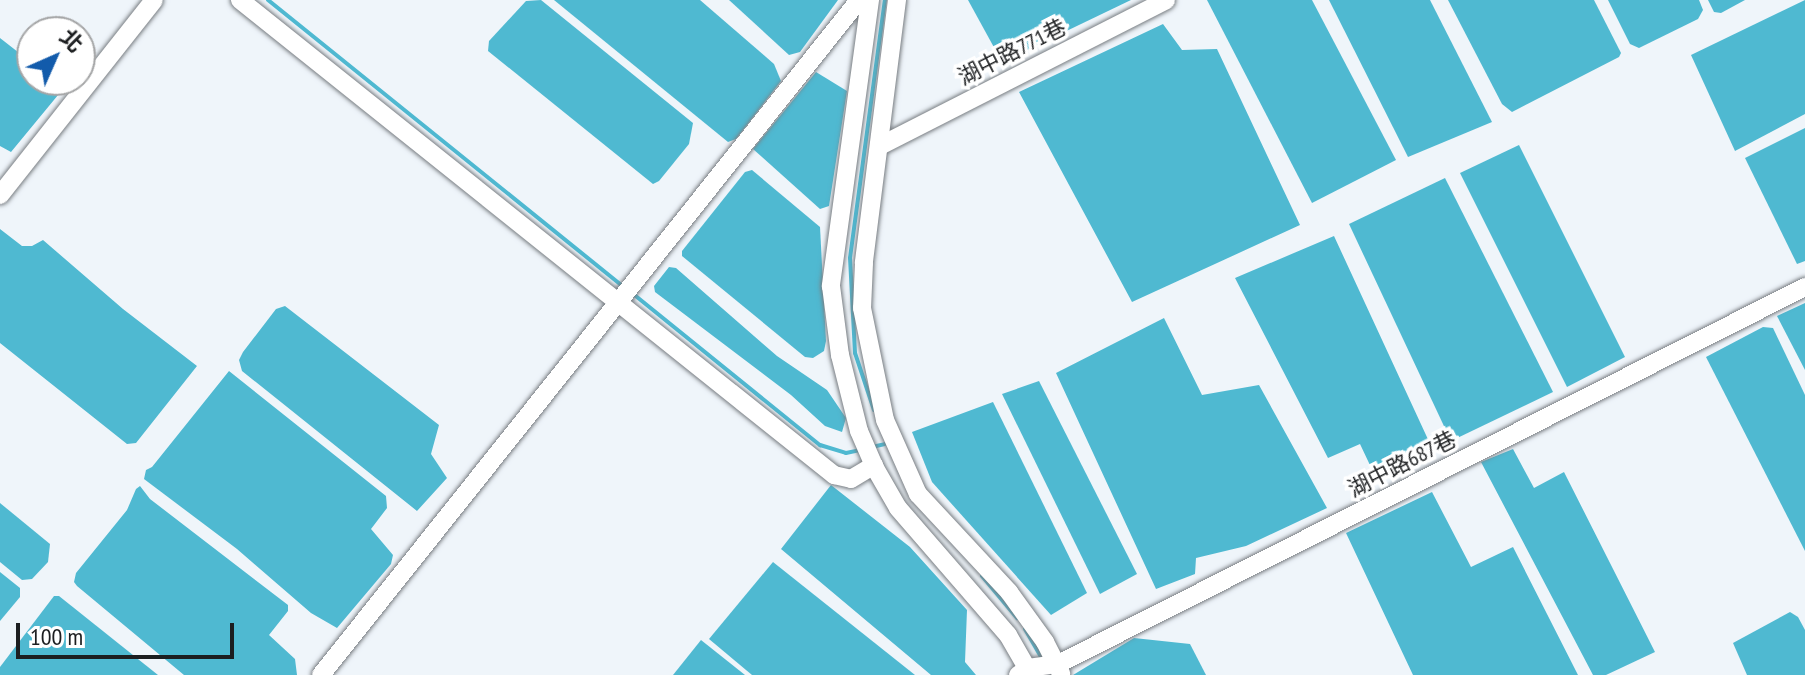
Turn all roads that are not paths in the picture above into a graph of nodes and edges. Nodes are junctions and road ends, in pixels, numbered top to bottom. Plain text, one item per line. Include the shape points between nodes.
1 (154, 0) edge
2 (240, 0) edge
3 (859, 0) edge
4 (870, 0) edge
5 (897, 0) edge
6 (1166, 0) edge
7 (880, 146) junction
8 (0, 195) edge
9 (1805, 287) edge
10 (619, 300) junction
11 (874, 465) junction
12 (1060, 670) edge
13 (1026, 673) edge
14 (321, 675) edge

1 - 8 street
2 - 10 street
3 - 10 street
4 - 11 street via 831,286 840,355 859,431
5 - 7 street
6 - 7 street, 湖中路771巷
7 - 12 street via 862,308 885,420 918,494 1009,592
9 - 12 street, 湖中路687巷
10 - 11 street via 834,475 851,479
10 - 14 street
11 - 13 street via 898,508 1008,635
12 - 13 street, 湖中路687巷

